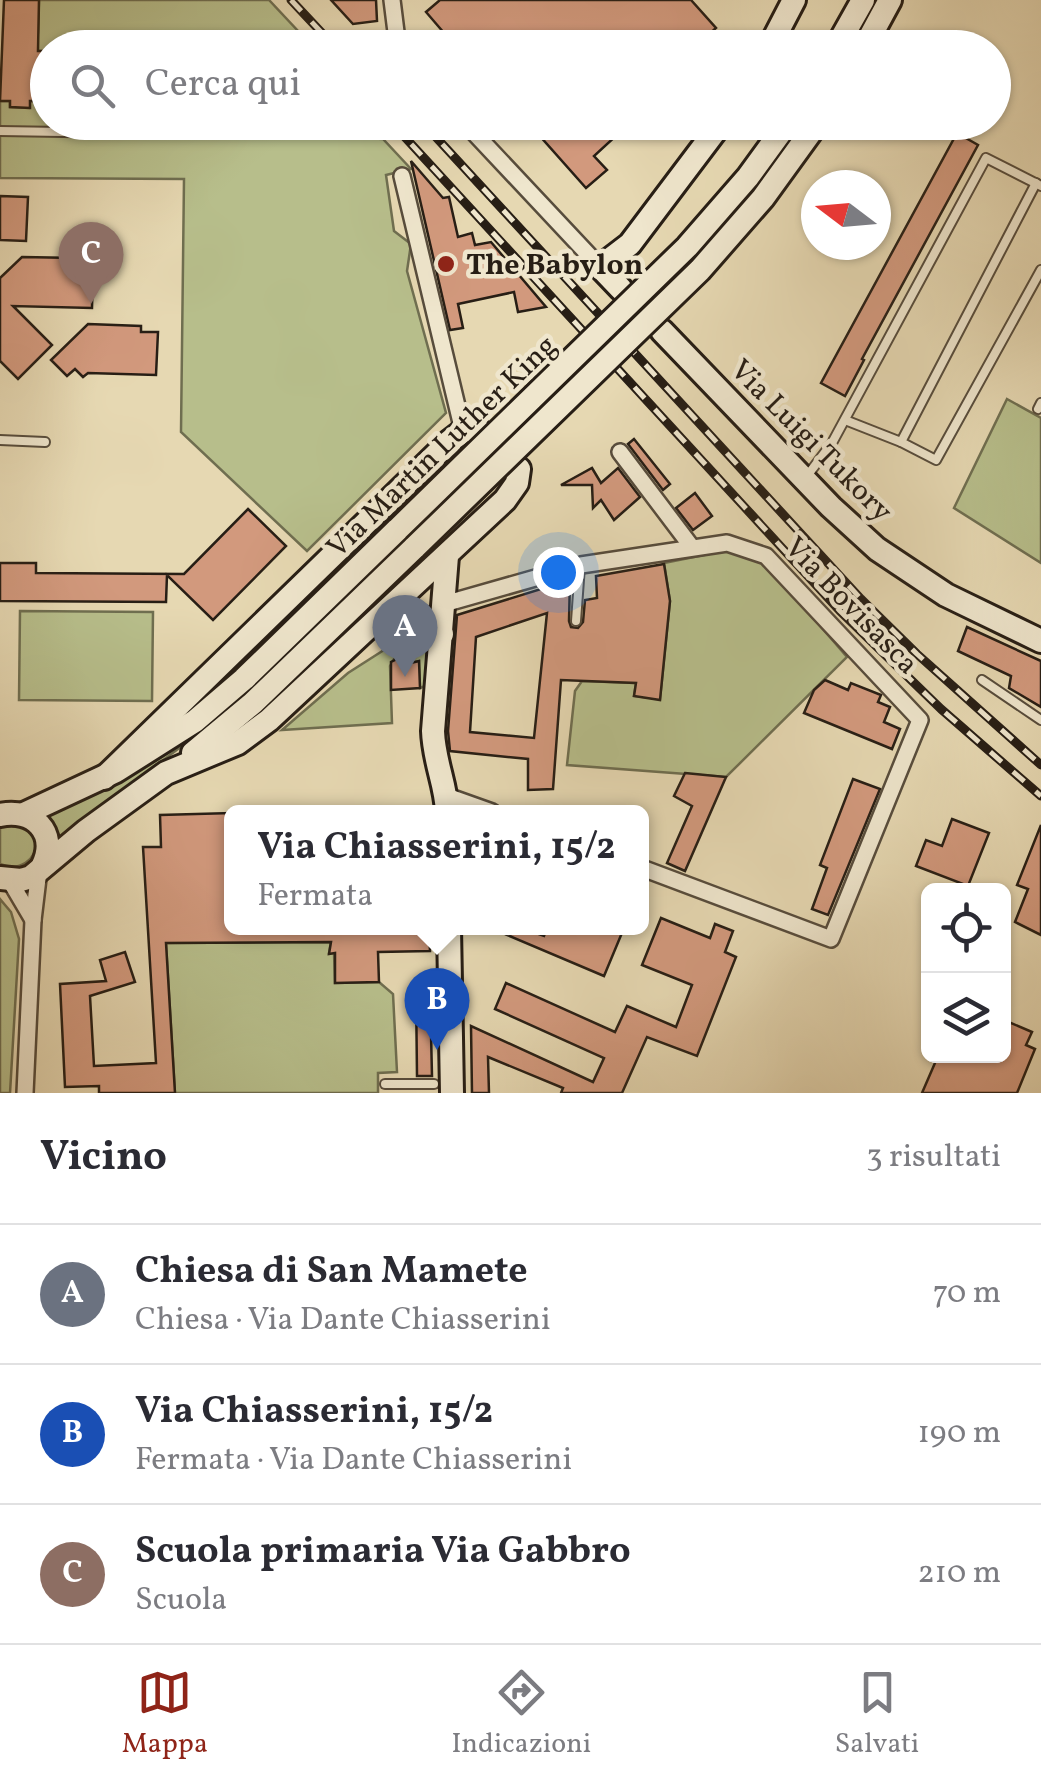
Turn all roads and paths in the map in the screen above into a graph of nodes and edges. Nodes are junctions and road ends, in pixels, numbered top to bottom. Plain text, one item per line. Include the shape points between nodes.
1 (392, 0) edge
2 (794, 0) edge
3 (863, 0) edge
4 (890, 0) edge
5 (395, 30) edge
6 (779, 30) edge
7 (846, 30) edge
8 (874, 30) edge
9 (0, 131) edge
10 (30, 131) edge
11 (481, 140) edge
12 (709, 140) edge
13 (775, 140) edge
14 (805, 140) edge
15 (402, 176) dead end
16 (1039, 185) edge
17 (600, 266) junction
18 (1041, 270) edge
19 (621, 288) dead end
20 (662, 331) dead end
21 (844, 420) junction
22 (470, 430) joint
23 (0, 440) edge
24 (44, 442) dead end
25 (902, 442) junction
26 (620, 452) dead end
27 (520, 469) dead end
28 (804, 479) junction
29 (691, 546) junction
30 (447, 556) junction
31 (580, 565) junction
32 (444, 604) junction
33 (382, 616) junction
34 (576, 621) dead end
35 (442, 634) junction
36 (1041, 641) edge
37 (982, 680) dead end
38 (1041, 720) edge
39 (166, 773) junction
40 (104, 778) junction
41 (447, 804) edge
42 (6, 815) edge
43 (41, 868) junction
44 (649, 871) edge
45 (5, 879) edge
46 (33, 920) junction
47 (449, 935) edge
48 (385, 1084) dead end
49 (443, 1088) edge
50 (24, 1093) edge

1 - 5 street
2 - 6 street
3 - 7 street
4 - 8 street
9 - 10 lane
11 - 17 street
12 - 17 street via 634,240
13 - 40 street, Via Martin Luther King, bridge via 687,247 217,703
14 - 39 street, Via Martin Luther King, bridge via 700,270 238,717
15 - 22 street
16 - 21 lane via 986,158
16 - 25 lane
17 - 19 street
18 - 25 lane via 936,460
20 - 28 street, Via Luigi Tukory
21 - 25 lane
21 - 28 lane
22 - 40 street via 450,441
23 - 24 lane
26 - 29 street
27 - 30 street via 510,494
28 - 36 street, Via Luigi Tukory via 862,536 926,584
29 - 31 street, Via Bovisasca
29 - 44 street, Via Bovisasca via 727,543 766,556 920,720 831,939
30 - 32 street
30 - 33 street
31 - 32 street, Via Bovisasca
31 - 34 lane
32 - 35 street
33 - 35 street via 417,614
33 - 39 street via 238,743
35 - 41 street via 433,744
37 - 38 lane
39 - 43 street
40 - 42 street
42 - 43 street via 42,825 48,855
43 - 45 street via 31,877
43 - 46 street
45 - 46 street
46 - 50 street
47 - 49 street
48 - 49 lane

